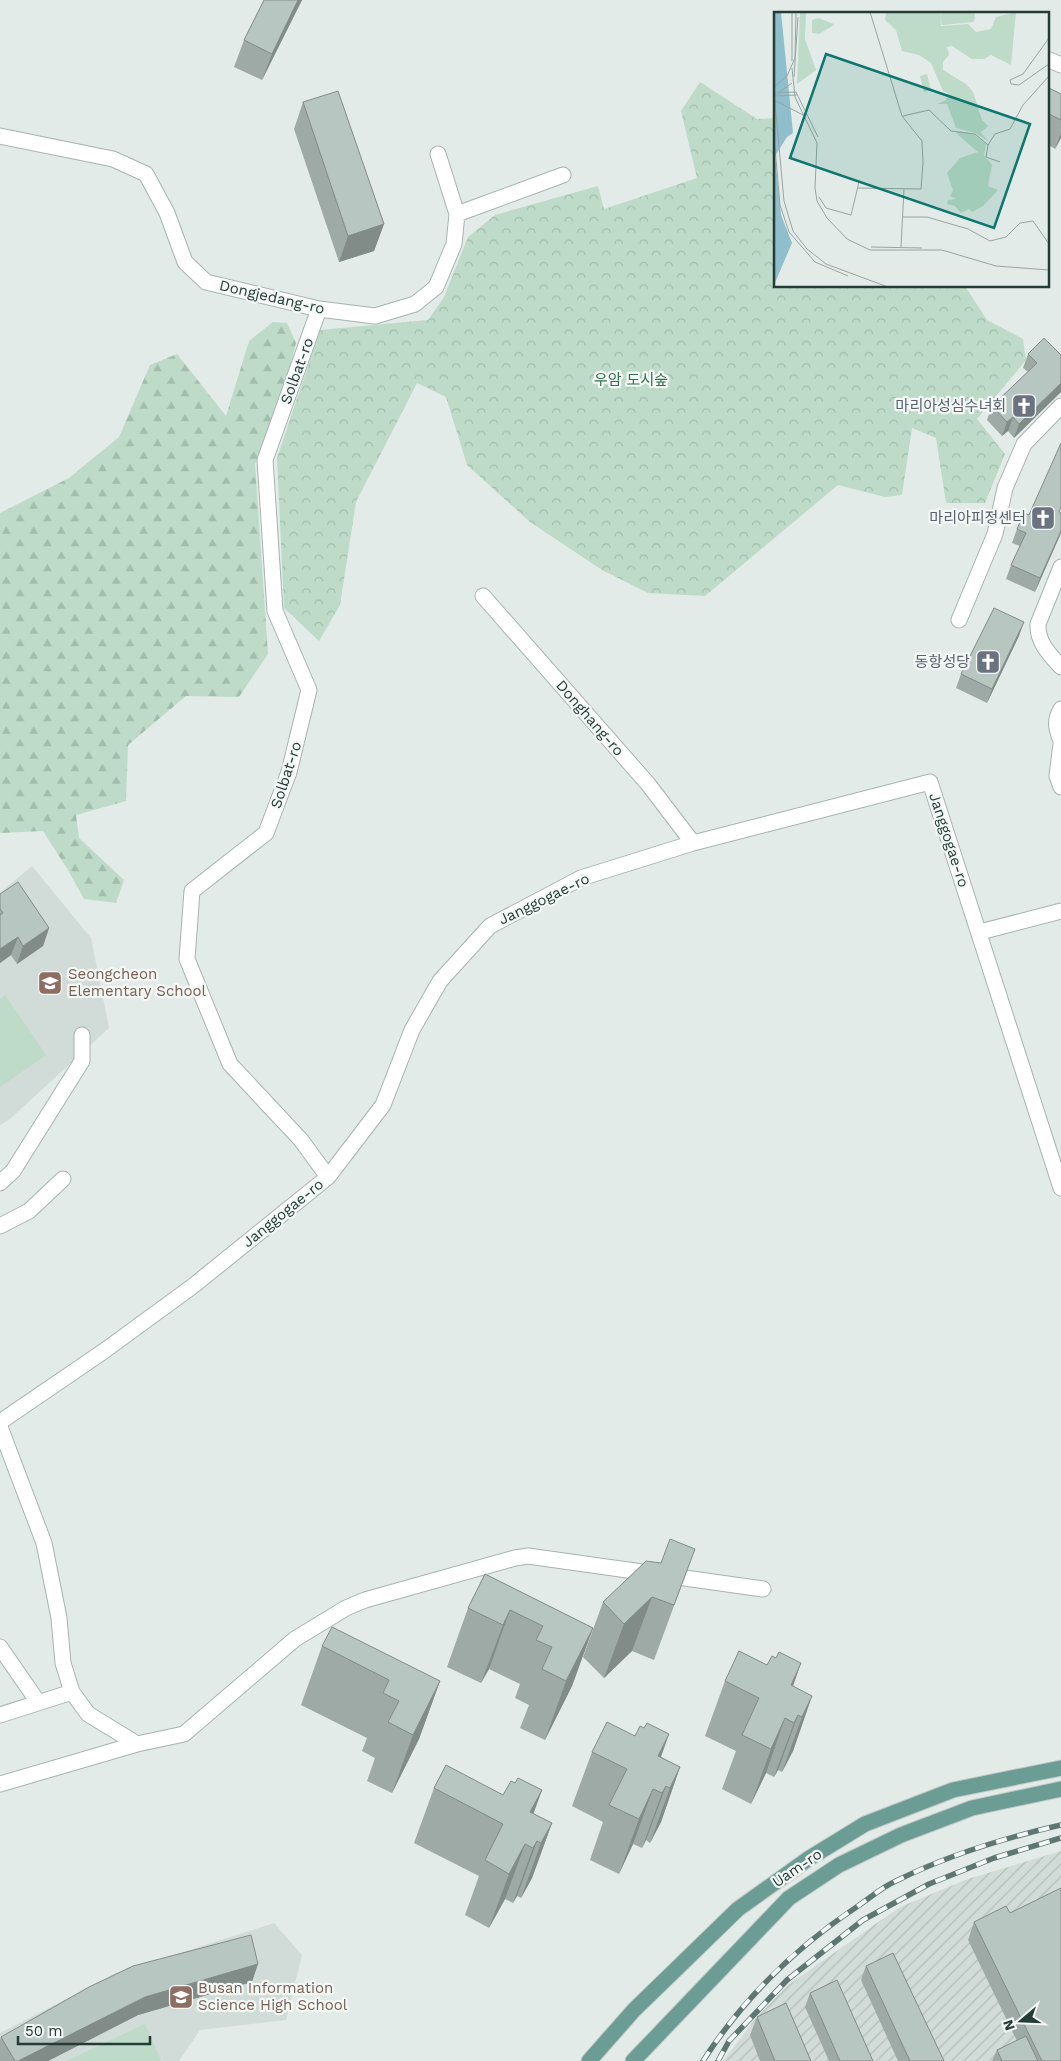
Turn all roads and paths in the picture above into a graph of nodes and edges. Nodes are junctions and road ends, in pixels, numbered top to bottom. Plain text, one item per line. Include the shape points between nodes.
1 (1048, 59) edge
2 (1061, 65) edge
3 (0, 136) edge
4 (438, 154) dead end
5 (563, 175) dead end
6 (457, 214) junction
7 (319, 309) junction
8 (1061, 406) edge
9 (1061, 567) edge
10 (483, 596) dead end
11 (960, 620) dead end
12 (1061, 667) edge
13 (1061, 709) edge
14 (1061, 742) edge
15 (1061, 787) edge
16 (693, 843) junction
17 (1061, 910) edge
18 (980, 932) junction
19 (82, 1035) dead end
20 (1058, 1166) edge
21 (328, 1177) junction
22 (63, 1179) dead end
23 (0, 1183) edge
24 (1061, 1188) edge
25 (0, 1226) edge
26 (0, 1422) edge
27 (0, 1427) edge
28 (763, 1589) dead end
29 (0, 1647) edge
30 (72, 1692) junction
31 (38, 1702) junction
32 (0, 1715) edge
33 (137, 1744) junction
34 (1061, 1768) edge
35 (0, 1784) edge
36 (1061, 1789) edge
37 (635, 2060) edge
38 (589, 2061) edge

1 - 2 street
3 - 7 street, Dongjedang-ro via 112,159 146,174 168,212 185,262 206,282
4 - 6 street, Dongjedang-ro
5 - 6 street
6 - 7 street, Dongjedang-ro via 454,244 436,287 414,304 375,316
7 - 21 street, Solbat-ro via 265,460 275,611 309,690 289,772 266,833 192,891 187,959 230,1064 301,1140
8 - 11 street via 1024,444 1005,488 995,534
9 - 12 street via 1038,624 1040,640
10 - 16 street, Donghang-ro via 648,784
13 - 14 street via 1055,725
14 - 15 street via 1057,776
16 - 18 street, Janggogae-ro via 930,782
16 - 21 street, Janggogae-ro via 581,878 490,926 440,981 412,1030 383,1105
17 - 18 street
18 - 20 street, Janggogae-ro
19 - 23 street via 82,1061 13,1171
20 - 24 street, Janggogae-ro
21 - 26 street, Janggogae-ro via 193,1286
22 - 25 street via 29,1211
27 - 30 street via 44,1542 59,1618 63,1663
28 - 33 street via 528,1556 515,1558 346,1608 295,1639 184,1734
29 - 31 street
30 - 31 street
30 - 33 street via 88,1714
31 - 32 street
33 - 35 street
34 - 38 main road, Uam-ro via 953,1790 865,1824 808,1859 738,1909 634,2010
36 - 37 main road, Uam-ro via 972,1808 901,1835 839,1865 790,1898

